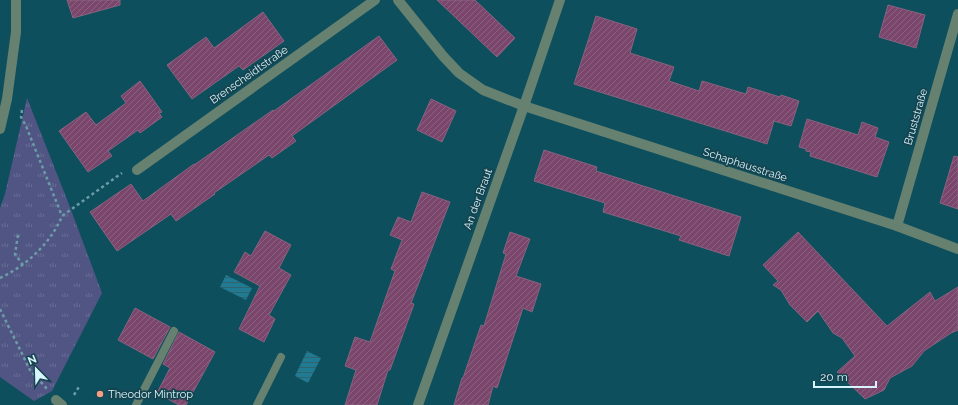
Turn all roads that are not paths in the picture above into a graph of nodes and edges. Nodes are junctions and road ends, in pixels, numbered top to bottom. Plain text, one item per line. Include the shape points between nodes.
1 (16, 0) edge
2 (375, 0) edge
3 (398, 0) edge
4 (560, 0) edge
5 (958, 14) edge
6 (524, 106) junction
7 (0, 128) edge
8 (137, 170) road end
9 (897, 226) junction
10 (958, 249) edge
11 (174, 331) dead end
12 (281, 357) dead end
13 (136, 405) edge
14 (257, 405) edge
15 (418, 405) edge

1 - 7 street via 16,32 7,99
2 - 8 street, Brenscheidtstraße
3 - 6 street via 459,73 483,90
4 - 6 street, An der Braut
5 - 9 street, Bruststraße
6 - 9 street, Schaphausstraße
6 - 15 street, An der Braut
9 - 10 street, Schaphausstraße
11 - 13 lane
12 - 14 lane

